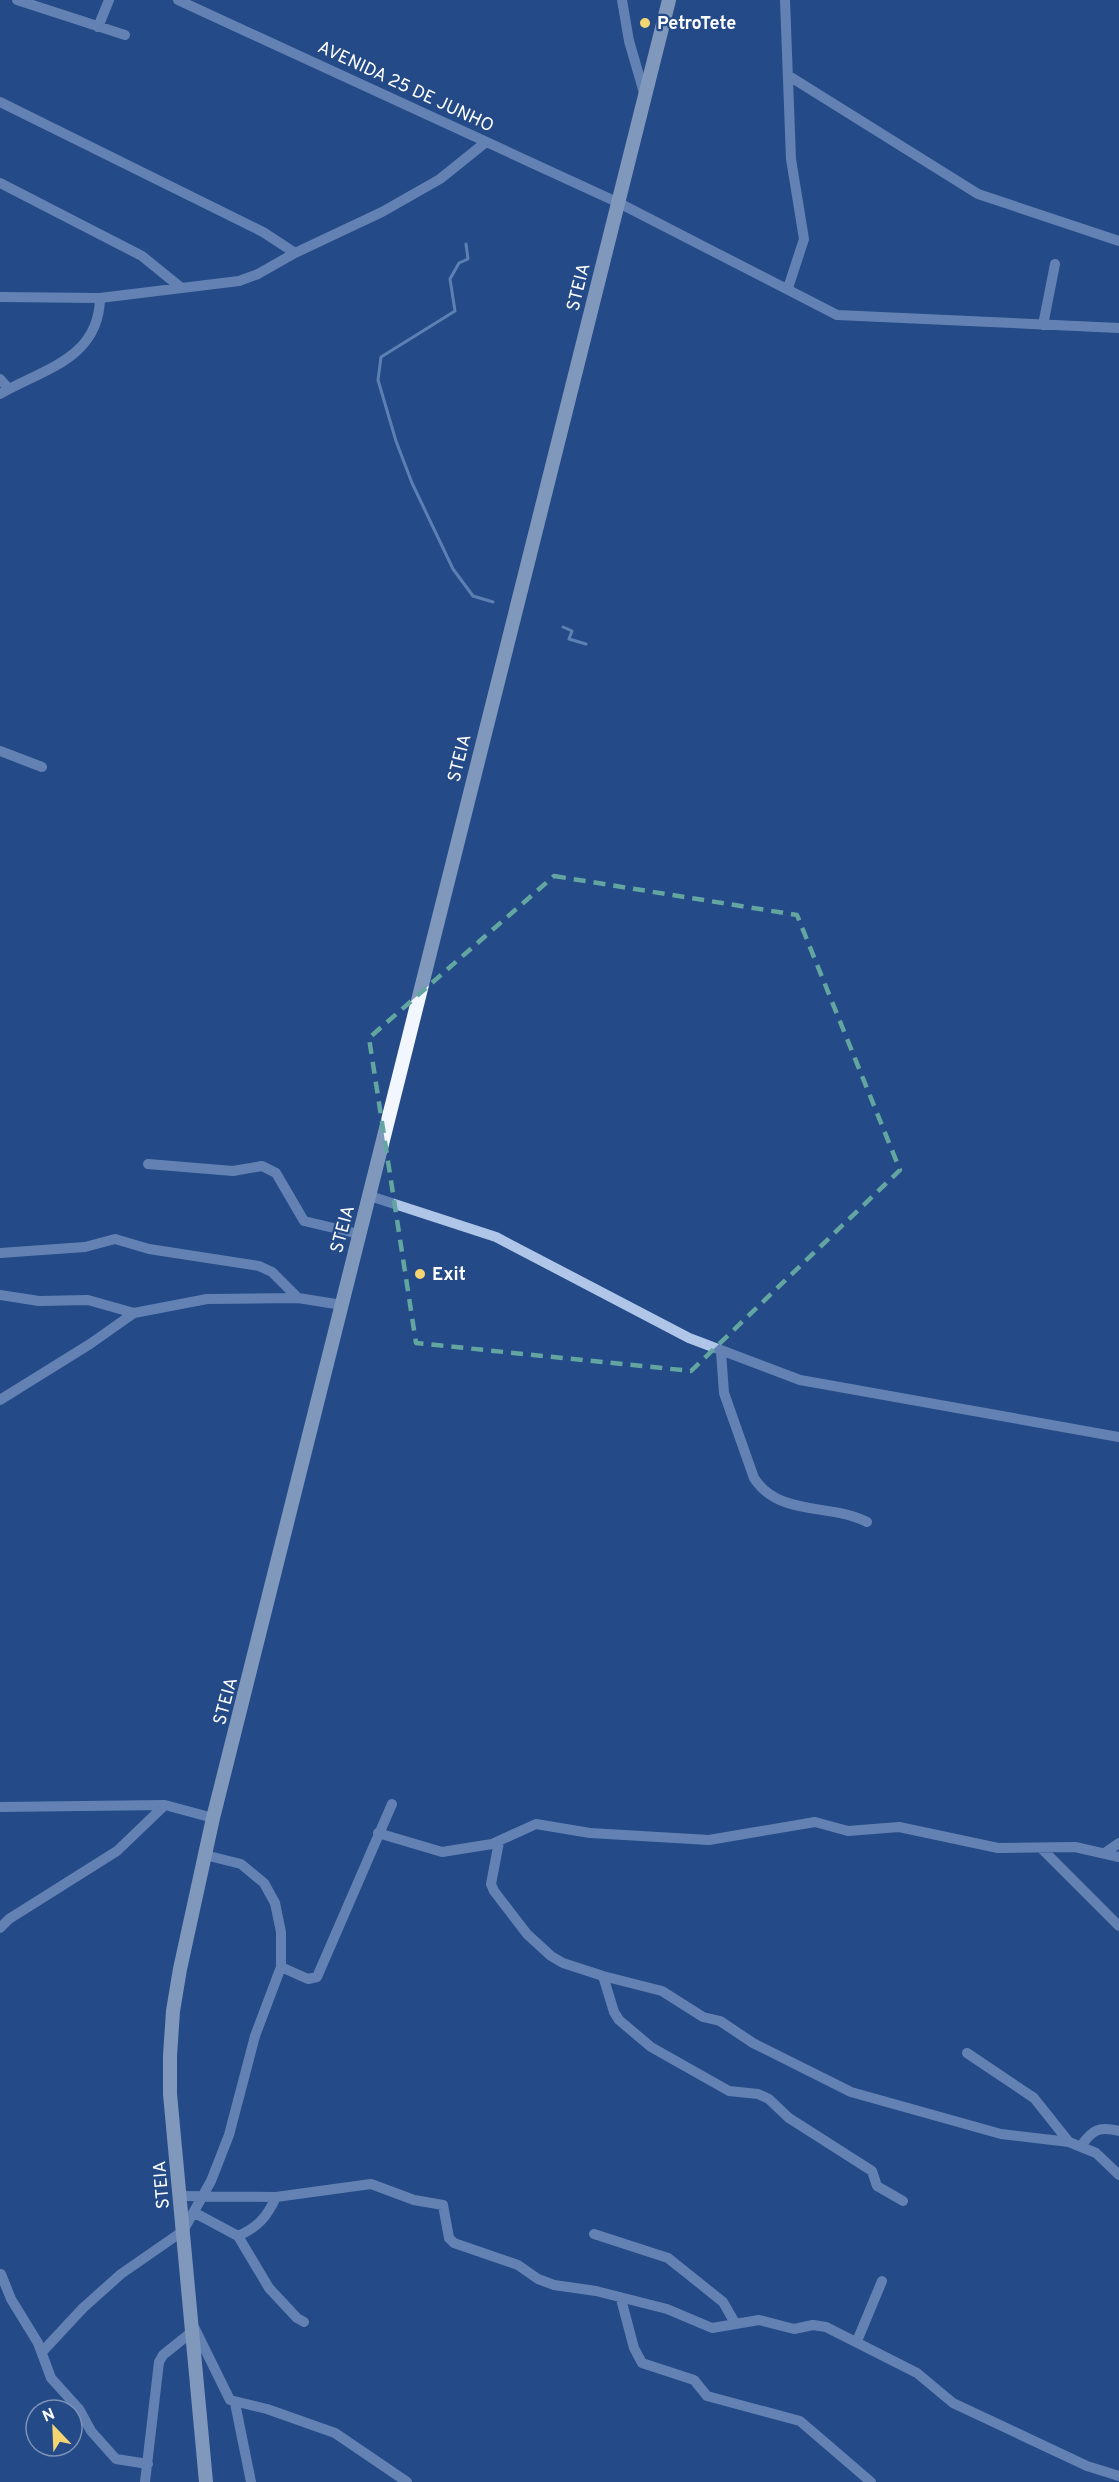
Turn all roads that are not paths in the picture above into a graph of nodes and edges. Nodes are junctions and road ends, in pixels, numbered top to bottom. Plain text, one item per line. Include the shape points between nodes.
1 (17, 0) edge
2 (109, 0) edge
3 (178, 0) edge
4 (622, 0) edge
5 (669, 0) edge
6 (785, 0) edge
7 (98, 27) junction
8 (125, 35) dead end
9 (789, 76) junction
10 (645, 98) junction
11 (0, 102) edge
12 (486, 142) junction
13 (0, 183) edge
14 (619, 203) junction
15 (1119, 241) edge
16 (295, 253) junction
17 (1055, 264) dead end
18 (179, 286) junction
19 (788, 288) junction
20 (0, 297) edge
21 (100, 298) junction
22 (1043, 325) junction
23 (1119, 328) edge
24 (0, 378) edge
25 (5, 391) edge
26 (0, 751) edge
27 (42, 767) dead end
28 (148, 1164) dead end
29 (370, 1196) junction
30 (359, 1234) junction
31 (0, 1253) edge
32 (0, 1295) edge
33 (298, 1298) junction
34 (342, 1305) junction
35 (134, 1313) junction
36 (721, 1352) junction
37 (1, 1398) edge
38 (1119, 1437) edge
39 (867, 1522) dead end
40 (392, 1804) dead end
41 (165, 1805) junction
42 (0, 1807) edge
43 (213, 1818) junction
44 (378, 1833) junction
45 (499, 1842) junction
46 (1119, 1843) edge
47 (1041, 1848) junction
48 (1106, 1852) junction
49 (205, 1855) junction
50 (1119, 1857) edge
51 (1119, 1926) edge
52 (0, 1928) edge
53 (281, 1967) junction
54 (603, 1976) junction
55 (967, 2053) dead end
56 (1119, 2131) edge
57 (1069, 2142) junction
58 (1081, 2146) junction
59 (1119, 2175) edge
60 (204, 2195) junction
61 (180, 2196) junction
62 (276, 2197) junction
63 (903, 2201) dead end
64 (195, 2213) junction
65 (183, 2231) junction
66 (594, 2234) dead end
67 (238, 2236) junction
68 (1, 2274) edge
69 (882, 2281) dead end
70 (621, 2299) junction
71 (304, 2322) dead end
72 (735, 2323) junction
73 (192, 2326) junction
74 (857, 2341) junction
75 (42, 2352) junction
76 (235, 2403) junction
77 (148, 2464) junction
78 (1119, 2476) edge
79 (145, 2482) edge
80 (206, 2482) edge
81 (251, 2482) edge
82 (407, 2482) edge
83 (871, 2482) edge

1 - 7 street
2 - 7 street
3 - 12 street, AVENIDA 25 DE JUNHO
4 - 10 street
5 - 10 main road, STEIA
6 - 9 street
7 - 8 street
9 - 15 street via 978,194
9 - 19 street via 791,159 804,239
10 - 14 main road, STEIA
11 - 16 street via 263,232
12 - 14 street, AVENIDA 25 DE JUNHO
12 - 16 street via 440,179 382,212
13 - 18 street via 142,256
14 - 19 street, AVENIDA 25 DE JUNHO
14 - 29 main road, STEIA
16 - 18 street via 238,281
17 - 22 street
18 - 21 street
19 - 22 street, AVENIDA 25 DE JUNHO via 843,317
20 - 21 street
21 - 25 street via 94,327 74,356
22 - 23 street, AVENIDA 25 DE JUNHO
24 - 25 street
26 - 27 street
28 - 30 street via 233,1171 252,1166 270,1168 304,1221
29 - 30 main road, STEIA
29 - 36 street via 496,1237
30 - 34 main road, STEIA
31 - 33 street via 85,1247 115,1239 149,1250 259,1266 272,1272
32 - 35 street via 39,1301 88,1300
33 - 34 street
33 - 35 street via 207,1299
34 - 43 main road, STEIA
35 - 37 street
36 - 38 street via 814,1384
36 - 39 street via 724,1393 754,1478 762,1490 777,1499
40 - 44 street
41 - 42 street
41 - 43 street
41 - 52 street via 117,1851
43 - 49 main road, STEIA
44 - 45 street via 442,1852
44 - 53 street via 316,1977 308,1979
45 - 47 street via 536,1824 590,1833 709,1840 815,1822 848,1831 899,1827 998,1848
45 - 54 street via 492,1888 522,1929 551,1956
46 - 48 street
47 - 48 street via 1075,1847
47 - 51 street
48 - 50 street
49 - 53 street via 249,1869 271,1891 281,1932
49 - 61 main road, STEIA via 173,2012 170,2094
53 - 60 street via 255,2036 229,2135
54 - 57 street via 662,1991 703,2017 720,2021 753,2043 851,2092 1001,2134
54 - 63 street via 619,2020 651,2047 729,2091 770,2099 789,2118 872,2171 877,2186
55 - 57 street via 1034,2098
56 - 58 street via 1098,2129 1089,2133
57 - 58 street
58 - 59 street via 1096,2153
60 - 61 street
60 - 62 street
60 - 64 street
61 - 65 main road, STEIA
62 - 67 street via 268,2215
62 - 70 street via 371,2184 414,2200 438,2203 445,2209 449,2238 454,2243 518,2265 554,2285
64 - 65 street
64 - 67 street
65 - 73 main road, STEIA
65 - 75 street via 122,2274
66 - 72 street via 668,2259 723,2302
67 - 71 street via 268,2288
68 - 75 street
69 - 74 street
70 - 72 street via 667,2309 712,2328
70 - 83 street via 642,2363 694,2380 707,2396 800,2421
72 - 74 street via 759,2320 794,2329 819,2325
73 - 76 street via 227,2397
73 - 77 street via 159,2362
73 - 80 main road, STEIA
74 - 78 street via 916,2373 953,2403 1087,2466
75 - 77 street via 51,2378 79,2409 111,2455 122,2461
76 - 81 street
76 - 82 street via 267,2409 335,2433
77 - 79 street

